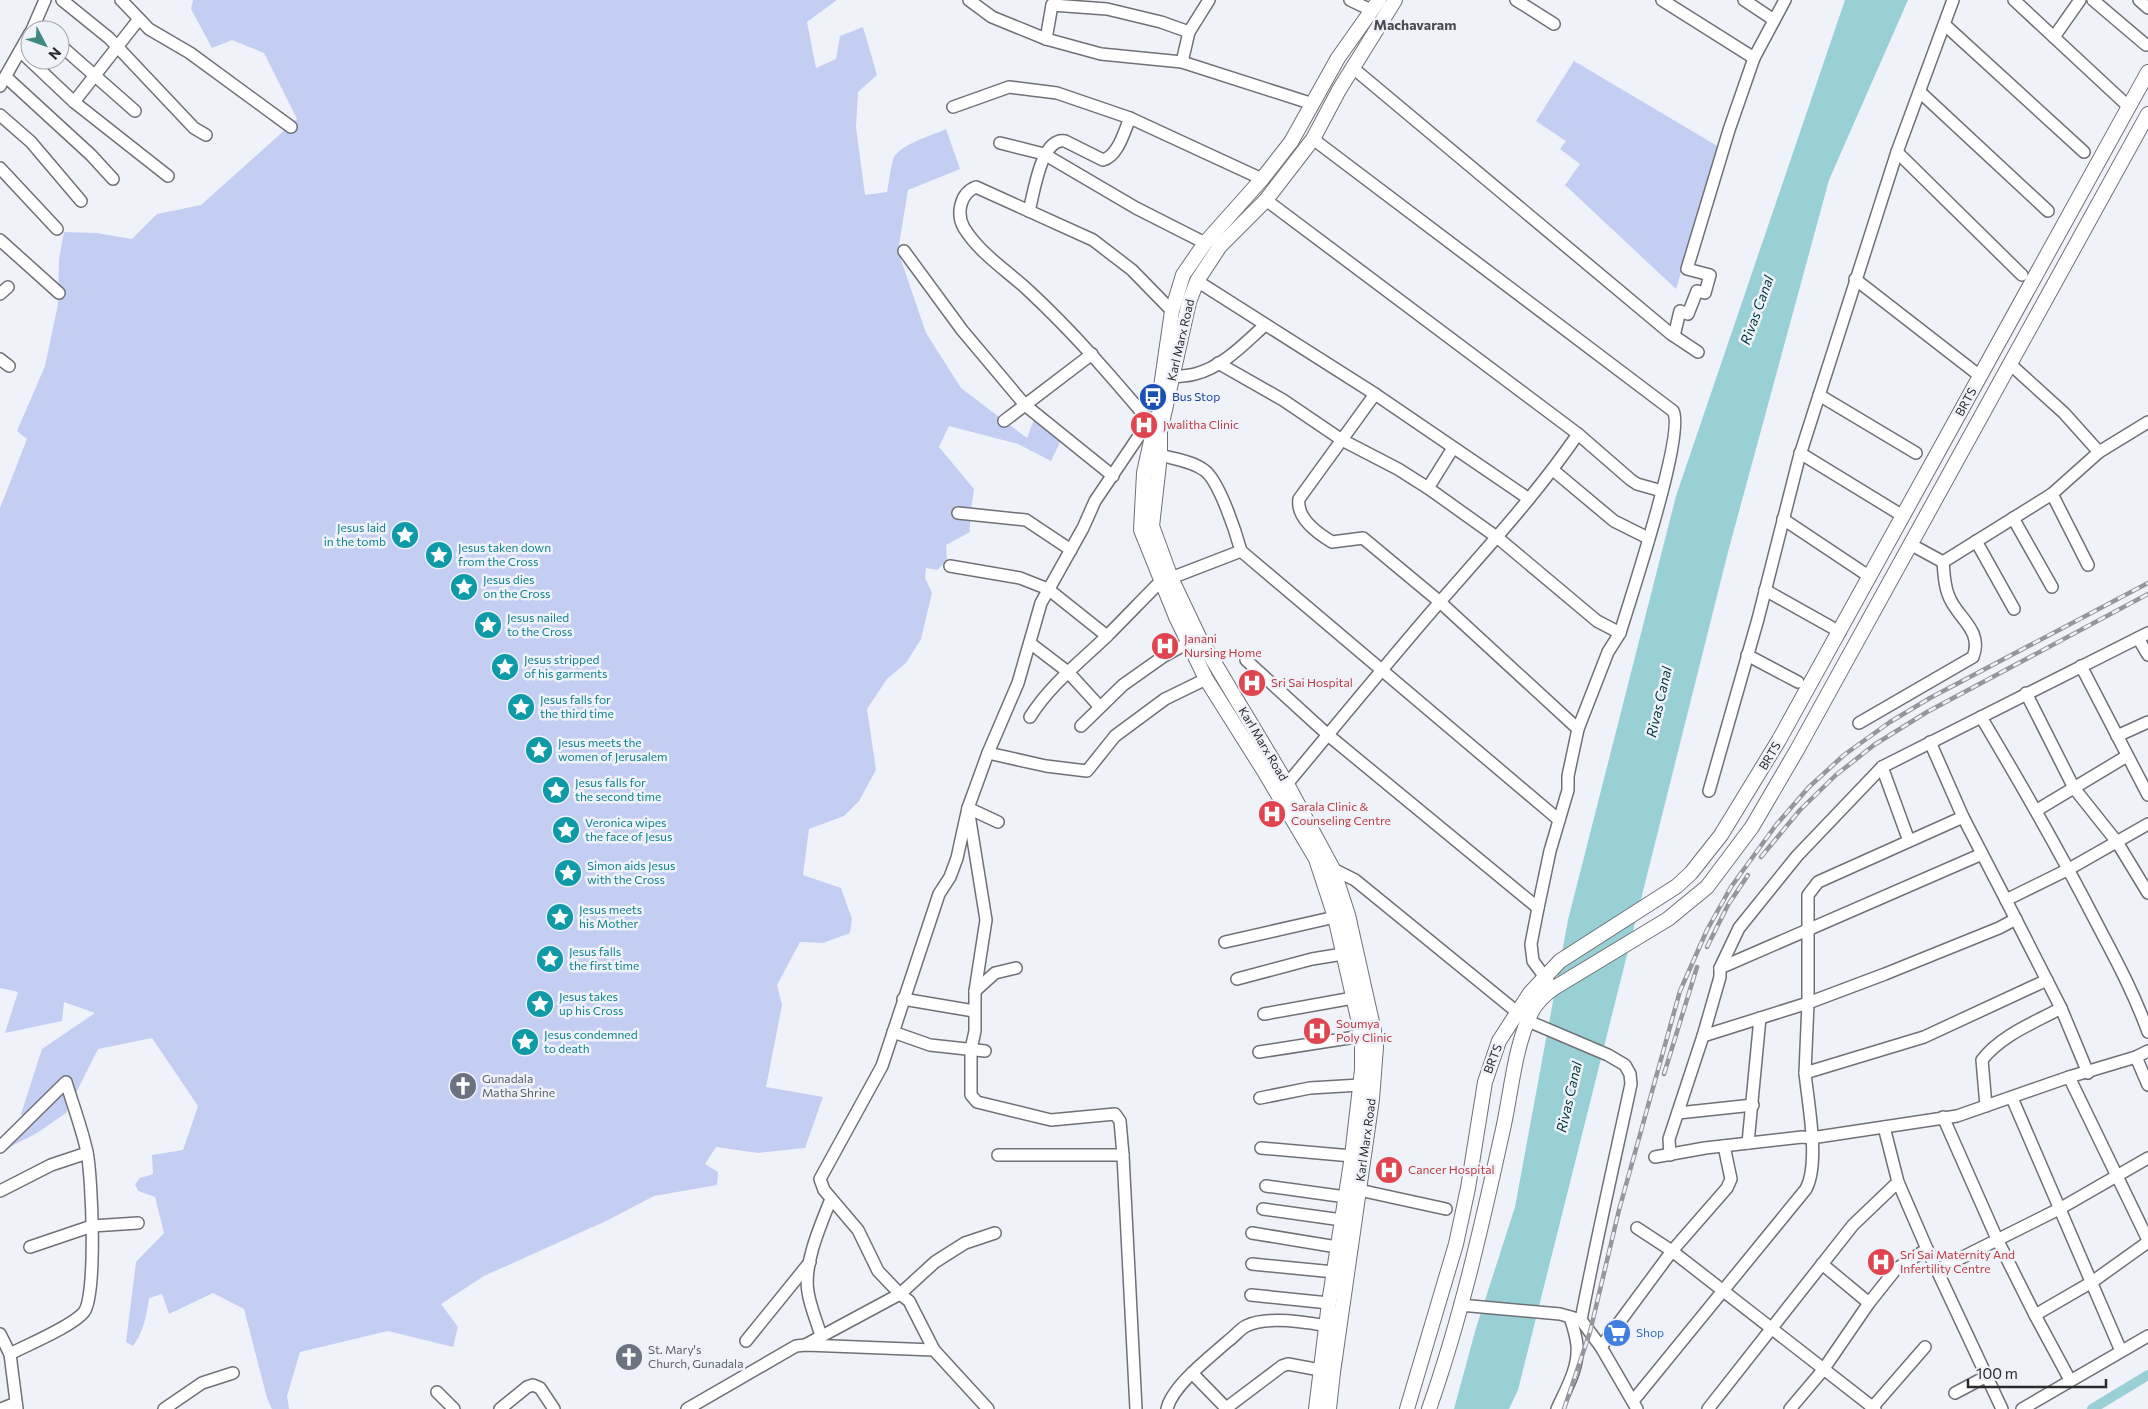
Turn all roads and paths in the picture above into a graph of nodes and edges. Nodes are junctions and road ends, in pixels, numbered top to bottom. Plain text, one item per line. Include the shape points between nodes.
1 (46, 0) edge
2 (62, 0) edge
3 (121, 0) edge
4 (969, 0) edge
5 (1209, 0) edge
6 (1350, 0) edge
7 (1395, 0) edge
8 (1516, 0) edge
9 (1662, 0) edge
10 (1744, 0) edge
11 (1784, 0) edge
12 (1954, 0) edge
13 (2014, 0) edge
14 (2080, 0) edge
15 (2093, 0) edge
16 (2139, 0) edge
17 (1054, 3) edge
18 (1110, 4) edge
19 (1376, 5) edge
20 (2148, 8) edge
21 (139, 19) junction
22 (38, 20) edge
23 (1774, 20) junction
24 (1554, 24) dead end
25 (1945, 25) junction
26 (1189, 32) junction
27 (2054, 37) junction
28 (1046, 39) junction
29 (2146, 45) dead end
30 (117, 46) junction
31 (20, 51) edge
32 (70, 55) edge
33 (1754, 58) junction
34 (1182, 62) junction
35 (1353, 68) junction
36 (40, 70) edge
37 (2148, 72) edge
38 (95, 78) junction
39 (3, 82) edge
40 (1920, 92) junction
41 (74, 102) junction
42 (1313, 104) junction
43 (954, 107) dead end
44 (2129, 107) junction
45 (135, 111) dead end
46 (2148, 114) edge
47 (0, 115) edge
48 (1130, 118) junction
49 (291, 127) dead end
50 (206, 135) dead end
51 (1313, 139) junction
52 (1000, 143) dead end
53 (1898, 152) junction
54 (2084, 152) dead end
55 (1044, 154) junction
56 (0, 168) edge
57 (168, 176) dead end
58 (113, 179) dead end
59 (1262, 179) junction
60 (82, 200) dead end
61 (1266, 200) junction
62 (1029, 211) junction
63 (2048, 211) dead end
64 (57, 229) dead end
65 (0, 240) edge
66 (1205, 243) junction
67 (904, 251) dead end
68 (2022, 275) dead end
69 (1855, 279) junction
70 (1197, 281) junction
71 (59, 293) dead end
72 (1172, 310) junction
73 (1265, 324) junction
74 (1674, 336) junction
75 (1698, 352) dead end
76 (1092, 354) junction
77 (1218, 363) junction
78 (2010, 364) junction
79 (1980, 376) junction
80 (1172, 377) junction
81 (1375, 394) junction
82 (1819, 395) junction
83 (1025, 405) junction
84 (1157, 413) junction
85 (1004, 421) dead end
86 (2148, 422) edge
87 (1578, 434) junction
88 (1342, 440) junction
89 (1453, 448) junction
90 (2099, 452) junction
91 (1800, 453) junction
92 (1916, 453) dead end
93 (1160, 455) junction
94 (1553, 470) junction
95 (1113, 476) junction
96 (1428, 488) junction
97 (1662, 491) junction
98 (2052, 494) junction
99 (1529, 499) junction
100 (958, 512) dead end
101 (1903, 516) junction
102 (2012, 518) junction
103 (1783, 519) junction
104 (1498, 538) junction
105 (1648, 538) junction
106 (1976, 541) junction
107 (1910, 544) junction
108 (1071, 550) junction
109 (1241, 551) junction
110 (1943, 562) junction
111 (2088, 565) dead end
112 (950, 566) dead end
113 (1870, 577) junction
114 (1166, 580) junction
115 (2052, 587) dead end
116 (1048, 589) junction
117 (1765, 590) junction
118 (1440, 602) junction
119 (2014, 609) dead end
120 (1840, 632) junction
121 (1620, 633) junction
122 (2143, 635) edge
123 (1107, 636) junction
124 (1030, 643) junction
125 (1188, 643) junction
126 (1748, 655) junction
127 (2148, 655) edge
128 (1246, 660) dead end
129 (2080, 666) junction
130 (1382, 669) junction
131 (1068, 672) junction
132 (1206, 679) junction
133 (1798, 682) dead end
134 (2026, 693) junction
135 (1100, 707) junction
136 (1030, 717) dead end
137 (1980, 717) junction
138 (2148, 722) edge
139 (1859, 723) dead end
140 (1081, 726) dead end
141 (1578, 729) junction
142 (1328, 735) junction
143 (2117, 736) junction
144 (1930, 742) junction
145 (988, 753) junction
146 (2127, 756) junction
147 (1882, 767) junction
148 (1287, 784) junction
149 (2074, 788) junction
150 (1710, 791) dead end
151 (2148, 796) edge
152 (968, 808) junction
153 (2037, 810) junction
154 (1963, 816) junction
155 (1560, 820) junction
156 (998, 822) dead end
157 (2148, 824) edge
158 (1909, 841) junction
159 (2117, 842) junction
160 (1982, 854) junction
161 (1333, 869) junction
162 (2069, 869) junction
163 (2148, 893) edge
164 (2006, 900) junction
165 (1538, 908) junction
166 (1335, 916) junction
167 (2016, 919) junction
168 (1808, 930) junction
169 (1225, 942) dead end
170 (1343, 954) junction
171 (1016, 968) dead end
172 (1720, 968) junction
173 (1237, 979) dead end
174 (2047, 980) junction
175 (1549, 983) junction
176 (975, 991) junction
177 (1354, 998) junction
178 (903, 999) junction
179 (1808, 1002) junction
180 (2061, 1008) junction
181 (974, 1011) junction
182 (1516, 1013) junction
183 (1264, 1014) dead end
184 (1760, 1018) junction
185 (1528, 1021) junction
186 (893, 1032) junction
187 (2148, 1032) edge
188 (1362, 1036) junction
189 (1703, 1036) junction
190 (971, 1049) junction
191 (985, 1050) dead end
192 (2148, 1051) edge
193 (1259, 1052) dead end
194 (2136, 1057) junction
195 (1805, 1073) junction
196 (2088, 1073) junction
197 (2069, 1077) junction
198 (1360, 1085) junction
199 (2148, 1085) edge
200 (1260, 1098) dead end
201 (2012, 1098) junction
202 (1753, 1105) junction
203 (1986, 1106) junction
204 (1678, 1113) junction
205 (1943, 1117) junction
206 (1884, 1127) junction
207 (1811, 1138) junction
208 (1748, 1143) junction
209 (1724, 1146) junction
210 (0, 1147) edge
211 (1261, 1148) dead end
212 (87, 1153) junction
213 (1123, 1154) junction
214 (998, 1155) dead end
215 (1670, 1155) junction
216 (1352, 1156) junction
217 (1654, 1157) dead end
218 (2148, 1158) edge
219 (2117, 1176) junction
220 (1898, 1182) junction
221 (1266, 1186) dead end
222 (1359, 1190) junction
223 (0, 1192) edge
224 (1346, 1197) junction
225 (831, 1199) junction
226 (2060, 1208) junction
227 (1263, 1209) dead end
228 (1446, 1209) dead end
229 (1342, 1220) junction
230 (138, 1223) dead end
231 (92, 1226) junction
232 (1637, 1228) dead end
233 (996, 1233) dead end
234 (1252, 1233) dead end
235 (1997, 1239) junction
236 (2148, 1241) edge
237 (30, 1247) dead end
238 (1337, 1247) junction
239 (1926, 1249) junction
240 (1672, 1251) junction
241 (811, 1260) junction
242 (1252, 1264) dead end
243 (1822, 1264) junction
244 (1937, 1270) junction
245 (1334, 1272) junction
246 (2092, 1282) junction
247 (1723, 1292) junction
248 (900, 1294) junction
249 (1251, 1295) dead end
250 (1329, 1303) junction
251 (1869, 1303) junction
252 (1460, 1305) junction
253 (2035, 1315) junction
254 (1570, 1317) junction
255 (1326, 1326) junction
256 (1771, 1329) junction
257 (0, 1334) edge
258 (821, 1336) junction
259 (2148, 1336) edge
260 (746, 1341) dead end
261 (806, 1344) junction
262 (1601, 1347) junction
263 (1925, 1347) dead end
264 (934, 1350) junction
265 (2121, 1351) junction
266 (10, 1354) junction
267 (1320, 1370) junction
268 (1823, 1370) junction
269 (233, 1373) dead end
270 (1192, 1373) junction
271 (1987, 1376) junction
272 (12, 1377) junction
273 (0, 1380) edge
274 (2070, 1380) junction
275 (437, 1392) dead end
276 (1955, 1393) dead end
277 (1635, 1405) edge
278 (16, 1406) edge
279 (1797, 1407) edge
280 (1873, 1408) edge
281 (1, 1409) edge
282 (164, 1409) edge
283 (454, 1409) edge
284 (500, 1409) edge
285 (554, 1409) edge
286 (687, 1409) edge
287 (988, 1409) edge
288 (1136, 1409) edge
289 (1167, 1409) edge
290 (1226, 1409) edge
291 (1316, 1409) edge
292 (1329, 1409) edge
293 (1407, 1409) edge
294 (1429, 1409) edge
295 (1557, 1409) edge
296 (1708, 1409) edge
297 (2002, 1409) edge
298 (2022, 1409) edge

1 - 22 street
2 - 30 street
3 - 21 street
4 - 28 street via 992,18
5 - 26 street
6 - 19 street
7 - 35 main road, Karl Marx Road
8 - 24 street
9 - 33 street
10 - 23 street
11 - 23 street
12 - 25 street
13 - 27 street
14 - 27 street
15 - 29 street
16 - 20 street
17 - 18 street
17 - 28 street
18 - 26 street
19 - 42 main road, Karl Marx Road via 1338,58
21 - 30 street
21 - 49 street
23 - 33 street
25 - 40 street
25 - 54 street
26 - 34 street
27 - 44 street
28 - 34 street via 1101,54
30 - 38 street
30 - 50 street via 194,128
31 - 39 street
32 - 38 street
33 - 74 street via 1687,269 1710,276 1705,293 1697,291 1688,314 1680,311
34 - 42 street
35 - 51 main road, Karl Marx Road
35 - 74 street
36 - 41 street
37 - 44 main road, BRTS
38 - 41 street
38 - 45 street
39 - 58 street via 91,155
40 - 53 street
40 - 63 street
41 - 57 street
42 - 59 main road, Karl Marx Road via 1291,142
43 - 48 street via 1009,87 1057,93
44 - 79 main road, BRTS
46 - 78 main road, BRTS
47 - 60 street via 32,142
48 - 55 street via 1109,158 1103,160 1059,140
48 - 59 street
51 - 61 main road, Karl Marx Road
51 - 97 street via 1674,411 1676,433
52 - 55 street
53 - 68 street
53 - 69 street
55 - 62 street
55 - 66 street via 1136,208
56 - 64 street
59 - 66 main road, Karl Marx Road
61 - 70 main road, Karl Marx Road via 1220,246
61 - 87 street
62 - 72 street via 1093,240 1132,270
62 - 76 street via 976,187 964,196 959,212 964,227 989,257 1029,290
65 - 71 street
66 - 72 main road, Karl Marx Road via 1183,275
67 - 83 street via 962,330
69 - 79 street
69 - 82 street
70 - 73 street
70 - 80 main road, Karl Marx Road via 1188,302
72 - 84 main road, Karl Marx Road
73 - 77 street via 1234,353
73 - 81 street
74 - 75 street
76 - 83 street
76 - 84 street
77 - 80 street via 1196,374
77 - 88 street via 1283,400
78 - 90 street via 2064,413
78 - 107 main road, BRTS
79 - 101 main road, BRTS
80 - 84 main road, Karl Marx Road
81 - 88 street
81 - 89 street
82 - 91 street
82 - 92 street
83 - 85 street
83 - 95 street
84 - 93 main road, Karl Marx Road
84 - 95 street
84 - 114 main road, Karl Marx Road via 1144,473 1141,530
86 - 90 street
87 - 94 street
87 - 97 street via 1631,480
88 - 96 street
88 - 118 street via 1299,499 1300,515 1332,542 1363,538
89 - 96 street
89 - 99 street
90 - 98 street
91 - 101 street
91 - 103 street
93 - 109 street via 1198,466 1207,472 1228,511
93 - 114 main road, Karl Marx Road via 1152,526
94 - 99 street
94 - 105 street via 1614,521
95 - 108 street via 1095,501
96 - 104 street
97 - 105 street
98 - 102 street
98 - 111 street
99 - 104 street
100 - 108 street via 1026,520
101 - 113 main road, BRTS
102 - 106 street
102 - 115 street
103 - 113 street
103 - 117 street
104 - 118 street
104 - 121 street via 1597,622
105 - 121 street
106 - 110 street
106 - 119 street
107 - 110 street
107 - 175 main road, BRTS via 1798,750 1738,848 1707,887 1654,927
108 - 116 street
109 - 114 street
109 - 130 street
110 - 139 street via 1948,594 1975,636 1977,647 1973,657
112 - 116 street via 1020,578
113 - 120 main road, BRTS
114 - 123 street
114 - 125 main road, Karl Marx Road
114 - 148 main road, Karl Marx Road
116 - 123 street
116 - 124 street
117 - 120 street
117 - 126 street
118 - 130 street
118 - 141 street
120 - 175 main road, BRTS via 1726,829 1691,873 1661,897 1560,961
121 - 141 street via 1608,652
122 - 127 street
122 - 129 street
123 - 131 street
124 - 131 street
124 - 145 street via 1018,683
125 - 132 main road, Karl Marx Road
125 - 135 street via 1123,685
126 - 133 street
126 - 150 street
128 - 142 street
129 - 134 street
129 - 143 street
130 - 142 street
130 - 155 street
131 - 135 street
131 - 136 street
132 - 145 street via 1165,699 1115,736 1087,771
132 - 166 main road, Karl Marx Road via 1316,859
134 - 137 street
134 - 149 street
135 - 140 street
137 - 144 street
137 - 153 street
138 - 143 street
141 - 155 street
142 - 148 street
142 - 165 street
143 - 146 street
144 - 147 street
144 - 154 street
145 - 152 street
146 - 149 street
146 - 151 street
147 - 158 street
147 - 172 street via 1797,856 1739,928
148 - 161 main road, Karl Marx Road
149 - 153 street
149 - 159 street
152 - 156 street
152 - 176 street via 986,920
152 - 178 street via 957,858 939,894
153 - 162 street
154 - 158 street
154 - 160 street
155 - 165 street
157 - 159 street
158 - 168 street via 1818,882 1808,895
159 - 162 street
159 - 163 street
160 - 164 street
160 - 168 street
161 - 182 street via 1355,880
161 - 222 main road, Karl Marx Road via 1348,915 1376,1047
162 - 164 street
162 - 187 street via 2137,1001
164 - 167 street
165 - 175 street via 1531,944 1533,961
166 - 169 street
166 - 170 main road, Karl Marx Road
167 - 174 street
167 - 179 street via 1885,974
168 - 172 street
168 - 179 street
170 - 173 street
170 - 177 main road, Karl Marx Road
171 - 176 street via 995,973
172 - 189 street
174 - 180 street
174 - 195 street via 1924,1037
175 - 182 main road, BRTS via 1530,993
175 - 185 main road, BRTS
176 - 181 street
177 - 183 street
177 - 188 main road, Karl Marx Road
178 - 181 street
178 - 186 street
179 - 184 street
179 - 195 street
180 - 196 street
180 - 203 street via 1997,1043 1982,1060
181 - 190 street
182 - 185 street
182 - 293 main road, BRTS via 1499,1041 1487,1072 1456,1244
184 - 189 street
184 - 202 street
185 - 252 main road, BRTS via 1476,1249
185 - 254 street via 1608,1055 1625,1065 1630,1074 1631,1084 1601,1215
186 - 190 street via 930,1045
186 - 225 street via 882,1066 820,1179
188 - 193 street
188 - 198 main road, Karl Marx Road
189 - 204 street
190 - 191 street
190 - 213 street via 971,1095 977,1102 1051,1120 1115,1114 1120,1121
192 - 194 street
194 - 196 street
194 - 199 street
195 - 207 street
196 - 197 street
197 - 201 street
197 - 219 street
198 - 200 street via 1310,1088
198 - 216 main road, Karl Marx Road
201 - 203 street
201 - 226 street
202 - 204 street
202 - 208 street
203 - 205 street via 1957,1116
204 - 215 street via 1669,1139
205 - 206 street
205 - 235 street
206 - 207 street
206 - 220 street
207 - 208 street
207 - 247 street via 1812,1170 1806,1189
208 - 209 street
209 - 215 street
209 - 240 street via 1731,1178 1727,1188
210 - 212 street via 66,1082
211 - 216 street
212 - 223 street via 51,1165
212 - 231 street
213 - 214 street
213 - 288 street
215 - 217 street
216 - 224 main road, Karl Marx Road
218 - 219 street
219 - 226 street
219 - 236 street
220 - 239 street
220 - 243 street via 1853,1225
221 - 224 street
222 - 228 street
222 - 292 main road, Karl Marx Road
224 - 229 main road, Karl Marx Road
225 - 241 street
225 - 248 street via 858,1230 878,1272
226 - 235 street
226 - 246 street
227 - 229 street
229 - 238 main road, Karl Marx Road
230 - 231 street
231 - 237 street
231 - 266 street via 90,1300 84,1312
232 - 240 street
233 - 248 street via 965,1243 935,1262
234 - 238 street
235 - 244 street
235 - 253 street
236 - 246 street
238 - 245 main road, Karl Marx Road
239 - 244 street
239 - 251 street via 1896,1269
240 - 247 street
240 - 262 street
241 - 258 street via 808,1292
241 - 260 street
242 - 245 street
243 - 251 street
243 - 256 street
244 - 271 street
245 - 250 main road, Karl Marx Road
246 - 253 street
246 - 265 street
247 - 256 street
247 - 277 street
248 - 258 street
248 - 264 street via 909,1301
249 - 250 street
250 - 255 main road, Karl Marx Road
251 - 268 street
252 - 254 street
252 - 294 main road, BRTS
253 - 274 street
254 - 262 street
254 - 295 street via 1577,1343 1577,1358
255 - 267 main road, Karl Marx Road
255 - 270 street via 1273,1321 1246,1326
256 - 268 street
256 - 296 street
257 - 266 street
258 - 261 street
259 - 265 street
261 - 264 street
261 - 286 street via 796,1346
262 - 277 street
263 - 280 street
264 - 287 street
265 - 274 street
266 - 272 street
267 - 290 street via 1288,1364 1282,1366
267 - 291 main road, Karl Marx Road
268 - 279 street
268 - 280 street
269 - 282 street via 202,1382
270 - 289 street via 1168,1402
270 - 290 street
271 - 276 street
271 - 297 street
272 - 273 street
272 - 278 street
274 - 298 street
275 - 283 street
278 - 281 street
284 - 285 street via 533,1385 540,1388

